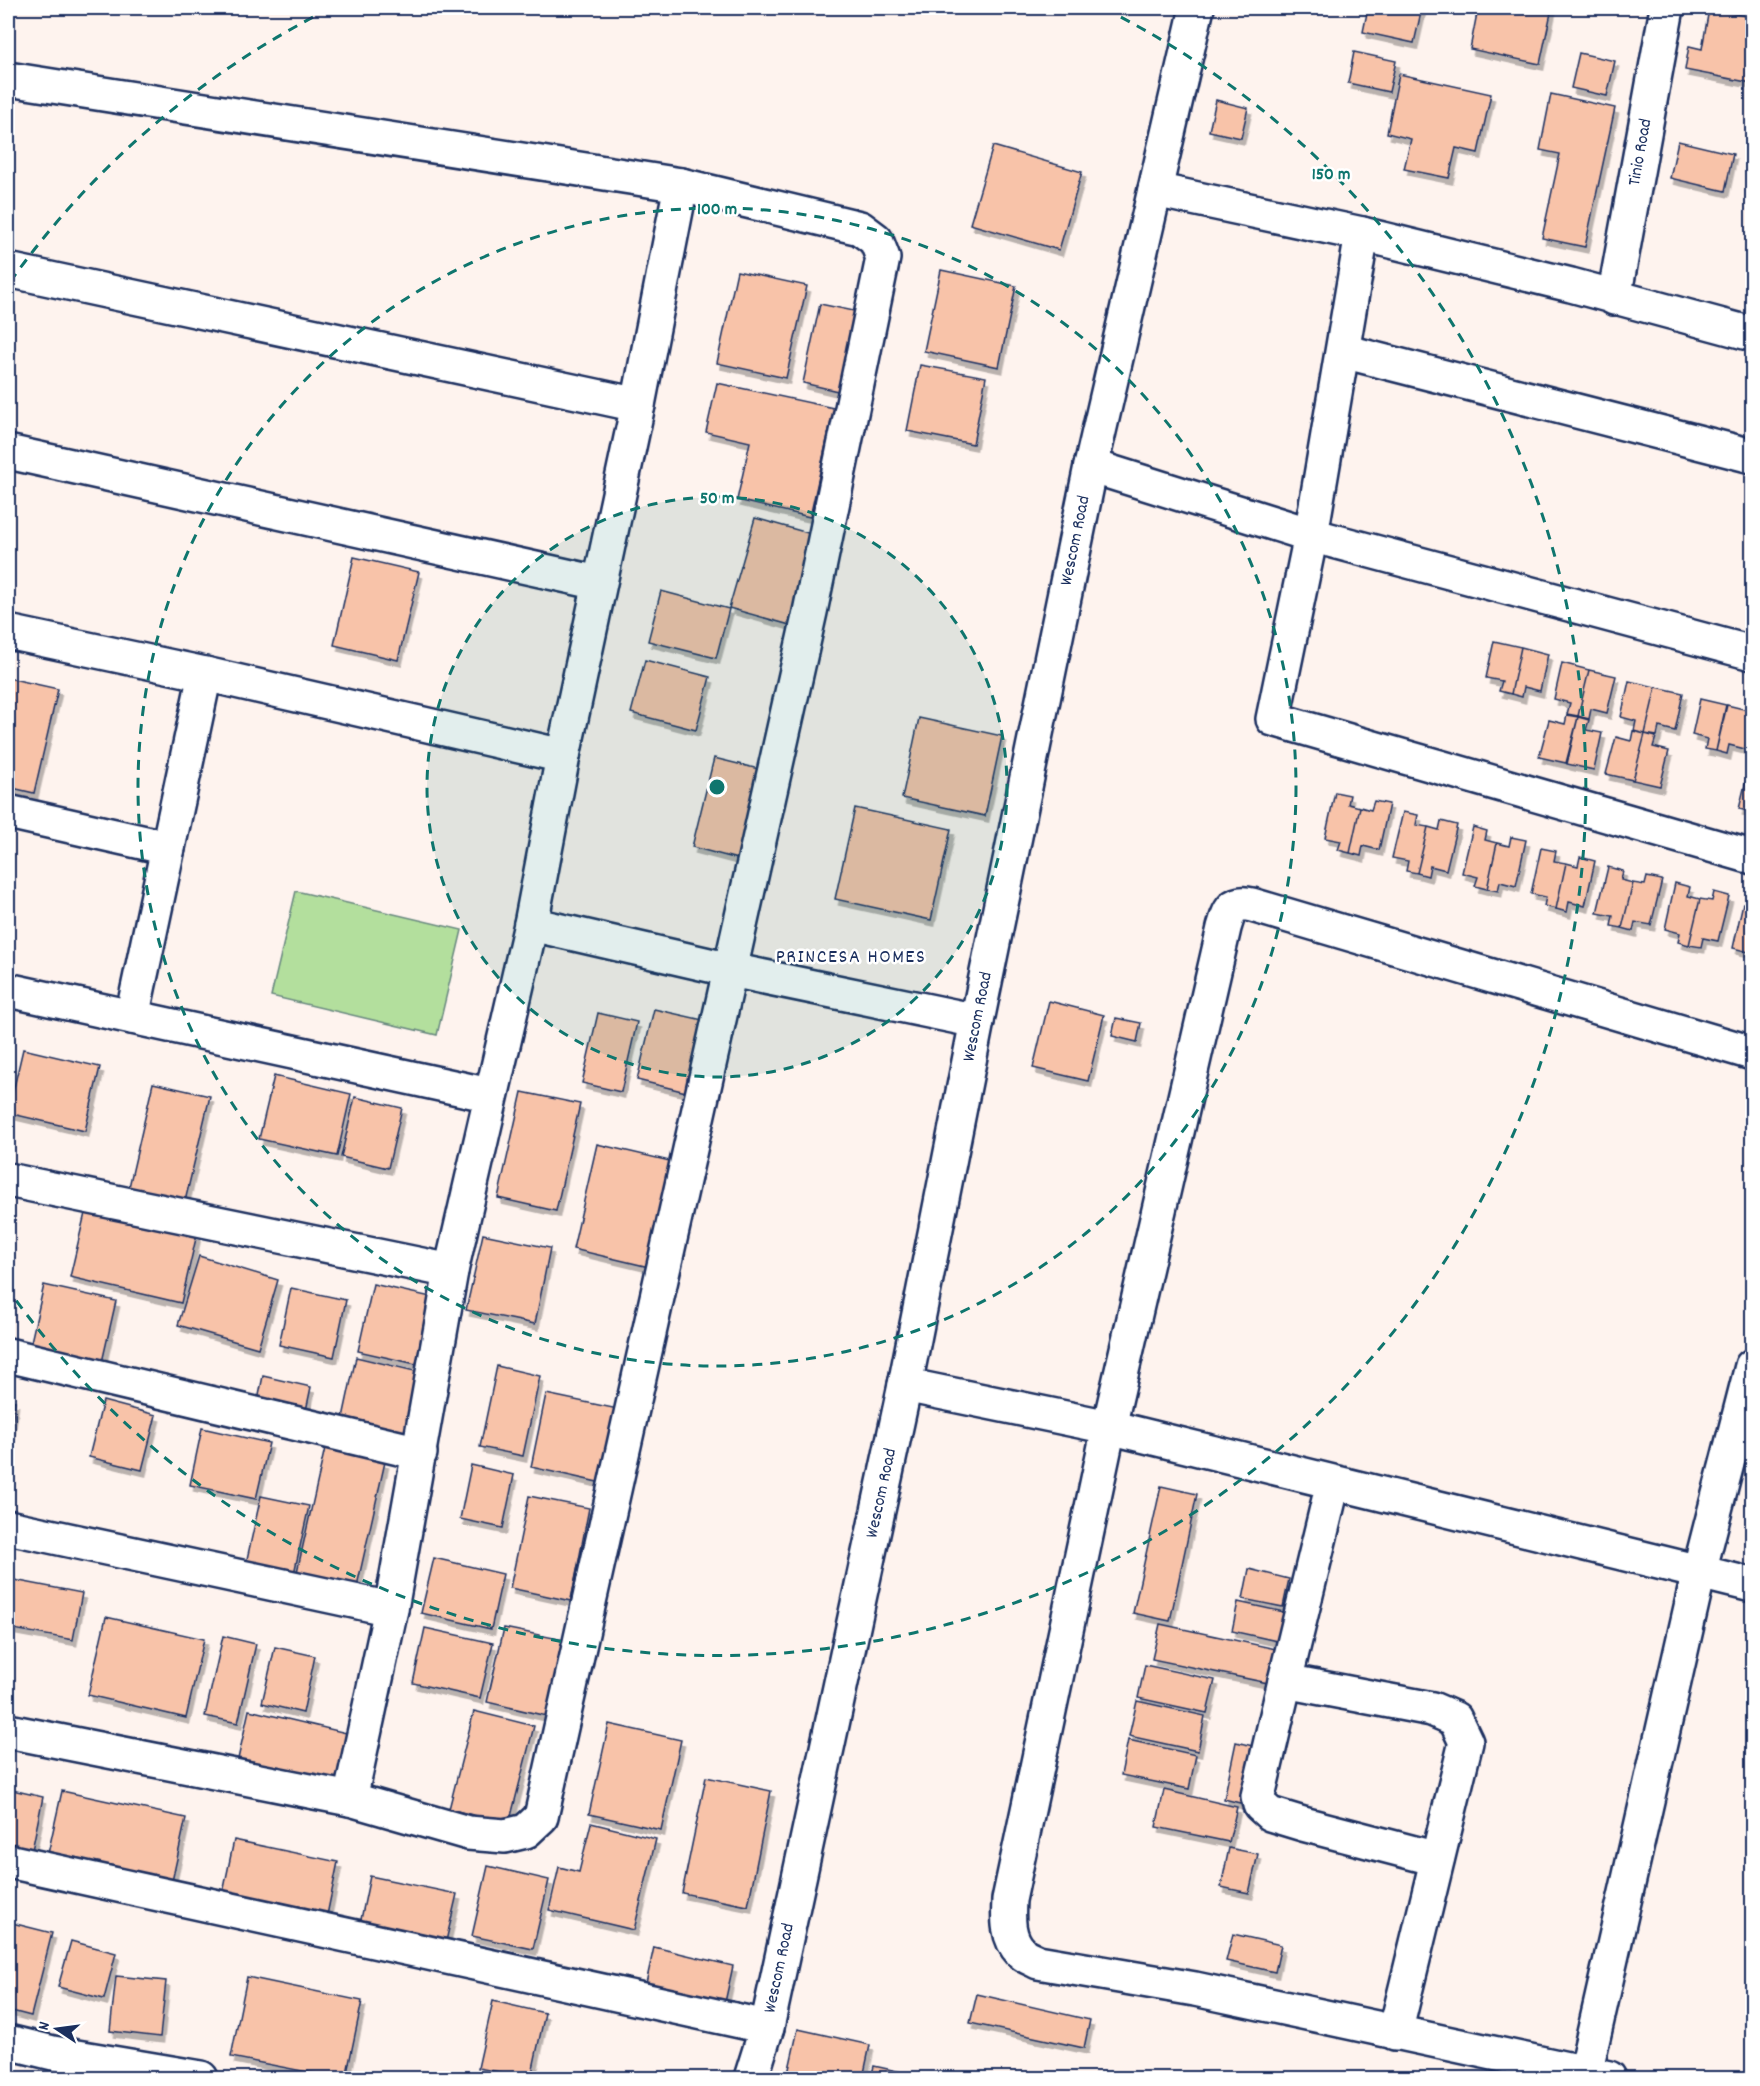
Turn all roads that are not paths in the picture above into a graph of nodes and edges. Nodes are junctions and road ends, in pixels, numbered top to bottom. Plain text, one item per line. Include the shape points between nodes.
1 (1197, 8) edge
2 (1667, 8) edge
3 (8, 79) edge
4 (681, 185) junction
5 (1155, 190) junction
6 (1362, 234) junction
7 (8, 270) edge
8 (1614, 298) junction
9 (1752, 334) edge
10 (1343, 351) junction
11 (638, 405) junction
12 (8, 452) edge
13 (1752, 456) edge
14 (1091, 466) junction
15 (1311, 535) junction
16 (599, 583) junction
17 (8, 632) edge
18 (1752, 653) edge
19 (205, 674) junction
20 (563, 756) junction
21 (8, 812) edge
22 (168, 848) junction
23 (1752, 857) edge
24 (531, 924) junction
25 (731, 970) junction
26 (8, 990) edge
27 (132, 1017) junction
28 (977, 1021) junction
29 (1752, 1053) edge
30 (490, 1095) junction
31 (8, 1180) edge
32 (451, 1271) junction
33 (8, 1355) edge
34 (1752, 1366) edge
35 (905, 1385) junction
36 (1109, 1427) junction
37 (420, 1454) junction
38 (1333, 1483) junction
39 (8, 1527) edge
40 (1699, 1572) junction
41 (1752, 1586) edge
42 (391, 1609) junction
43 (1285, 1681) junction
44 (8, 1731) edge
45 (350, 1799) junction
46 (1437, 1859) junction
47 (8, 1860) edge
48 (767, 2027) junction
49 (1395, 2033) junction
50 (8, 2043) edge
51 (51, 2066) edge
52 (1597, 2076) edge
53 (201, 2079) edge
54 (751, 2079) edge

1 - 5 street, Wescom Road
2 - 8 street, Tinio Road
3 - 4 street
4 - 11 street
4 - 25 street via 860,228 876,240 883,258
5 - 6 street
5 - 14 street, Wescom Road
6 - 8 street
6 - 10 street
7 - 11 street
8 - 9 street
10 - 13 street
10 - 15 street
11 - 16 street
12 - 16 street
14 - 15 street
14 - 28 street, Wescom Road
15 - 18 street
15 - 23 street via 1273,719
16 - 20 street
17 - 19 street
19 - 20 street
19 - 22 street
20 - 24 street
21 - 22 street
22 - 27 street
24 - 25 street
24 - 30 street
25 - 28 street
25 - 45 street via 541,1817 525,1831 505,1836 468,1833
26 - 27 street
27 - 30 street
28 - 35 street, Wescom Road
29 - 36 street via 1252,905 1236,905 1224,928
30 - 32 street
31 - 32 street
32 - 37 street
33 - 37 street
34 - 40 street
35 - 36 street
35 - 48 street, Wescom Road
36 - 38 street
36 - 49 street via 1009,1900 1012,1939 1021,1953 1038,1962 1195,1989
37 - 42 street
38 - 40 street
38 - 43 street
39 - 42 street
40 - 41 street
40 - 52 street
42 - 45 street
43 - 46 street via 1258,1796 1260,1805 1270,1814
43 - 46 street via 1432,1709 1455,1719 1466,1742
44 - 45 street
46 - 49 street
47 - 48 street
48 - 54 street, Wescom Road
49 - 52 street
50 - 51 street
51 - 53 street

